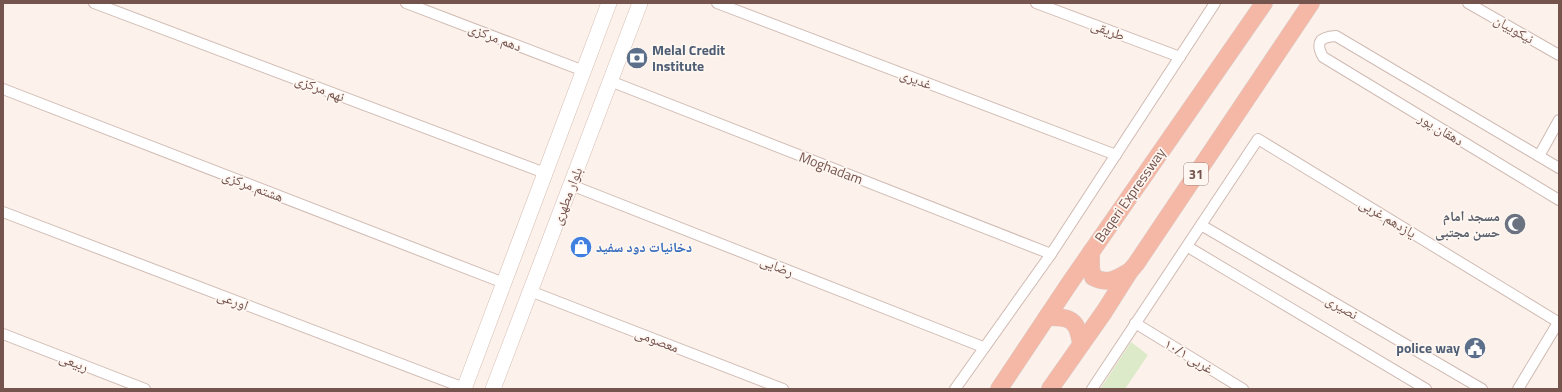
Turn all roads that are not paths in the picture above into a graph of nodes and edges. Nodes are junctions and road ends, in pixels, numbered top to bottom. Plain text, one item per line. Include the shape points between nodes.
1 (94, 3) edge
2 (406, 3) edge
3 (609, 3) edge
4 (640, 3) edge
5 (717, 3) edge
6 (1036, 3) edge
7 (1215, 3) edge
8 (1264, 3) edge
9 (1311, 3) edge
10 (1468, 3) edge
11 (1559, 54) edge
12 (1180, 57) junction
13 (584, 71) junction
14 (610, 81) junction
15 (3, 89) edge
16 (1559, 120) edge
17 (1116, 155) junction
18 (1538, 156) junction
19 (1559, 168) edge
20 (545, 173) junction
21 (571, 185) junction
22 (1559, 200) edge
23 (3, 212) edge
24 (1201, 225) junction
25 (1188, 247) junction
26 (1091, 252) junction
27 (1051, 254) junction
28 (1130, 271) junction
29 (504, 283) junction
30 (530, 291) junction
31 (1047, 317) junction
32 (1559, 321) edge
33 (1135, 323) junction
34 (3, 334) edge
35 (1081, 344) junction
36 (983, 348) junction
37 (145, 389) edge
38 (464, 389) edge
39 (493, 389) edge
40 (783, 389) edge
41 (955, 389) edge
42 (999, 389) edge
43 (1050, 389) edge
44 (1092, 389) edge
45 (1243, 389) edge
46 (1426, 389) edge
47 (1482, 389) edge
48 (1518, 389) edge

1 - 20 street, نهم مرکزی
2 - 13 street, دهم مرکزی
3 - 13 main road, بلوار مطهری
4 - 14 main road, بلوار مطهری
5 - 17 street, غدیری
6 - 12 street, طریقی
7 - 12 street
8 - 26 highway, Baqeri Expressway
9 - 28 highway, 31
10 - 11 street, نیکوییان
12 - 17 street
13 - 20 main road, بلوار مطهری
14 - 21 main road, بلوار مطهری
14 - 27 street, Moghadam
15 - 29 street, هشتم مرکزی
16 - 18 street
17 - 27 street
18 - 19 street, دهقان پور
18 - 22 street, دهقان پور via 1336,36 1321,41 1319,50 1323,57
20 - 29 main road, بلوار مطهری
21 - 30 main road, بلوار مطهری
21 - 36 street, رضایی
23 - 38 street, اورعی
24 - 25 street
24 - 32 street, یازدهم غربی via 1258,139
24 - 47 street, نصیری
25 - 33 street
25 - 46 street, نصیری
26 - 28 highway via 1090,268 1093,277 1101,281 1115,280
26 - 31 highway, Baqeri Expressway
27 - 36 street
28 - 35 highway, 31
29 - 38 main road, بلوار مطهری
30 - 39 main road, بلوار مطهری
30 - 40 street, معصومی
31 - 35 highway via 1063,317 1072,321 1079,330
31 - 42 highway, Baqeri Expressway
32 - 48 street
33 - 44 street
33 - 45 street, ۱۰/۱ غربی
34 - 37 street, ربیعی
35 - 43 highway, 31
36 - 41 street

